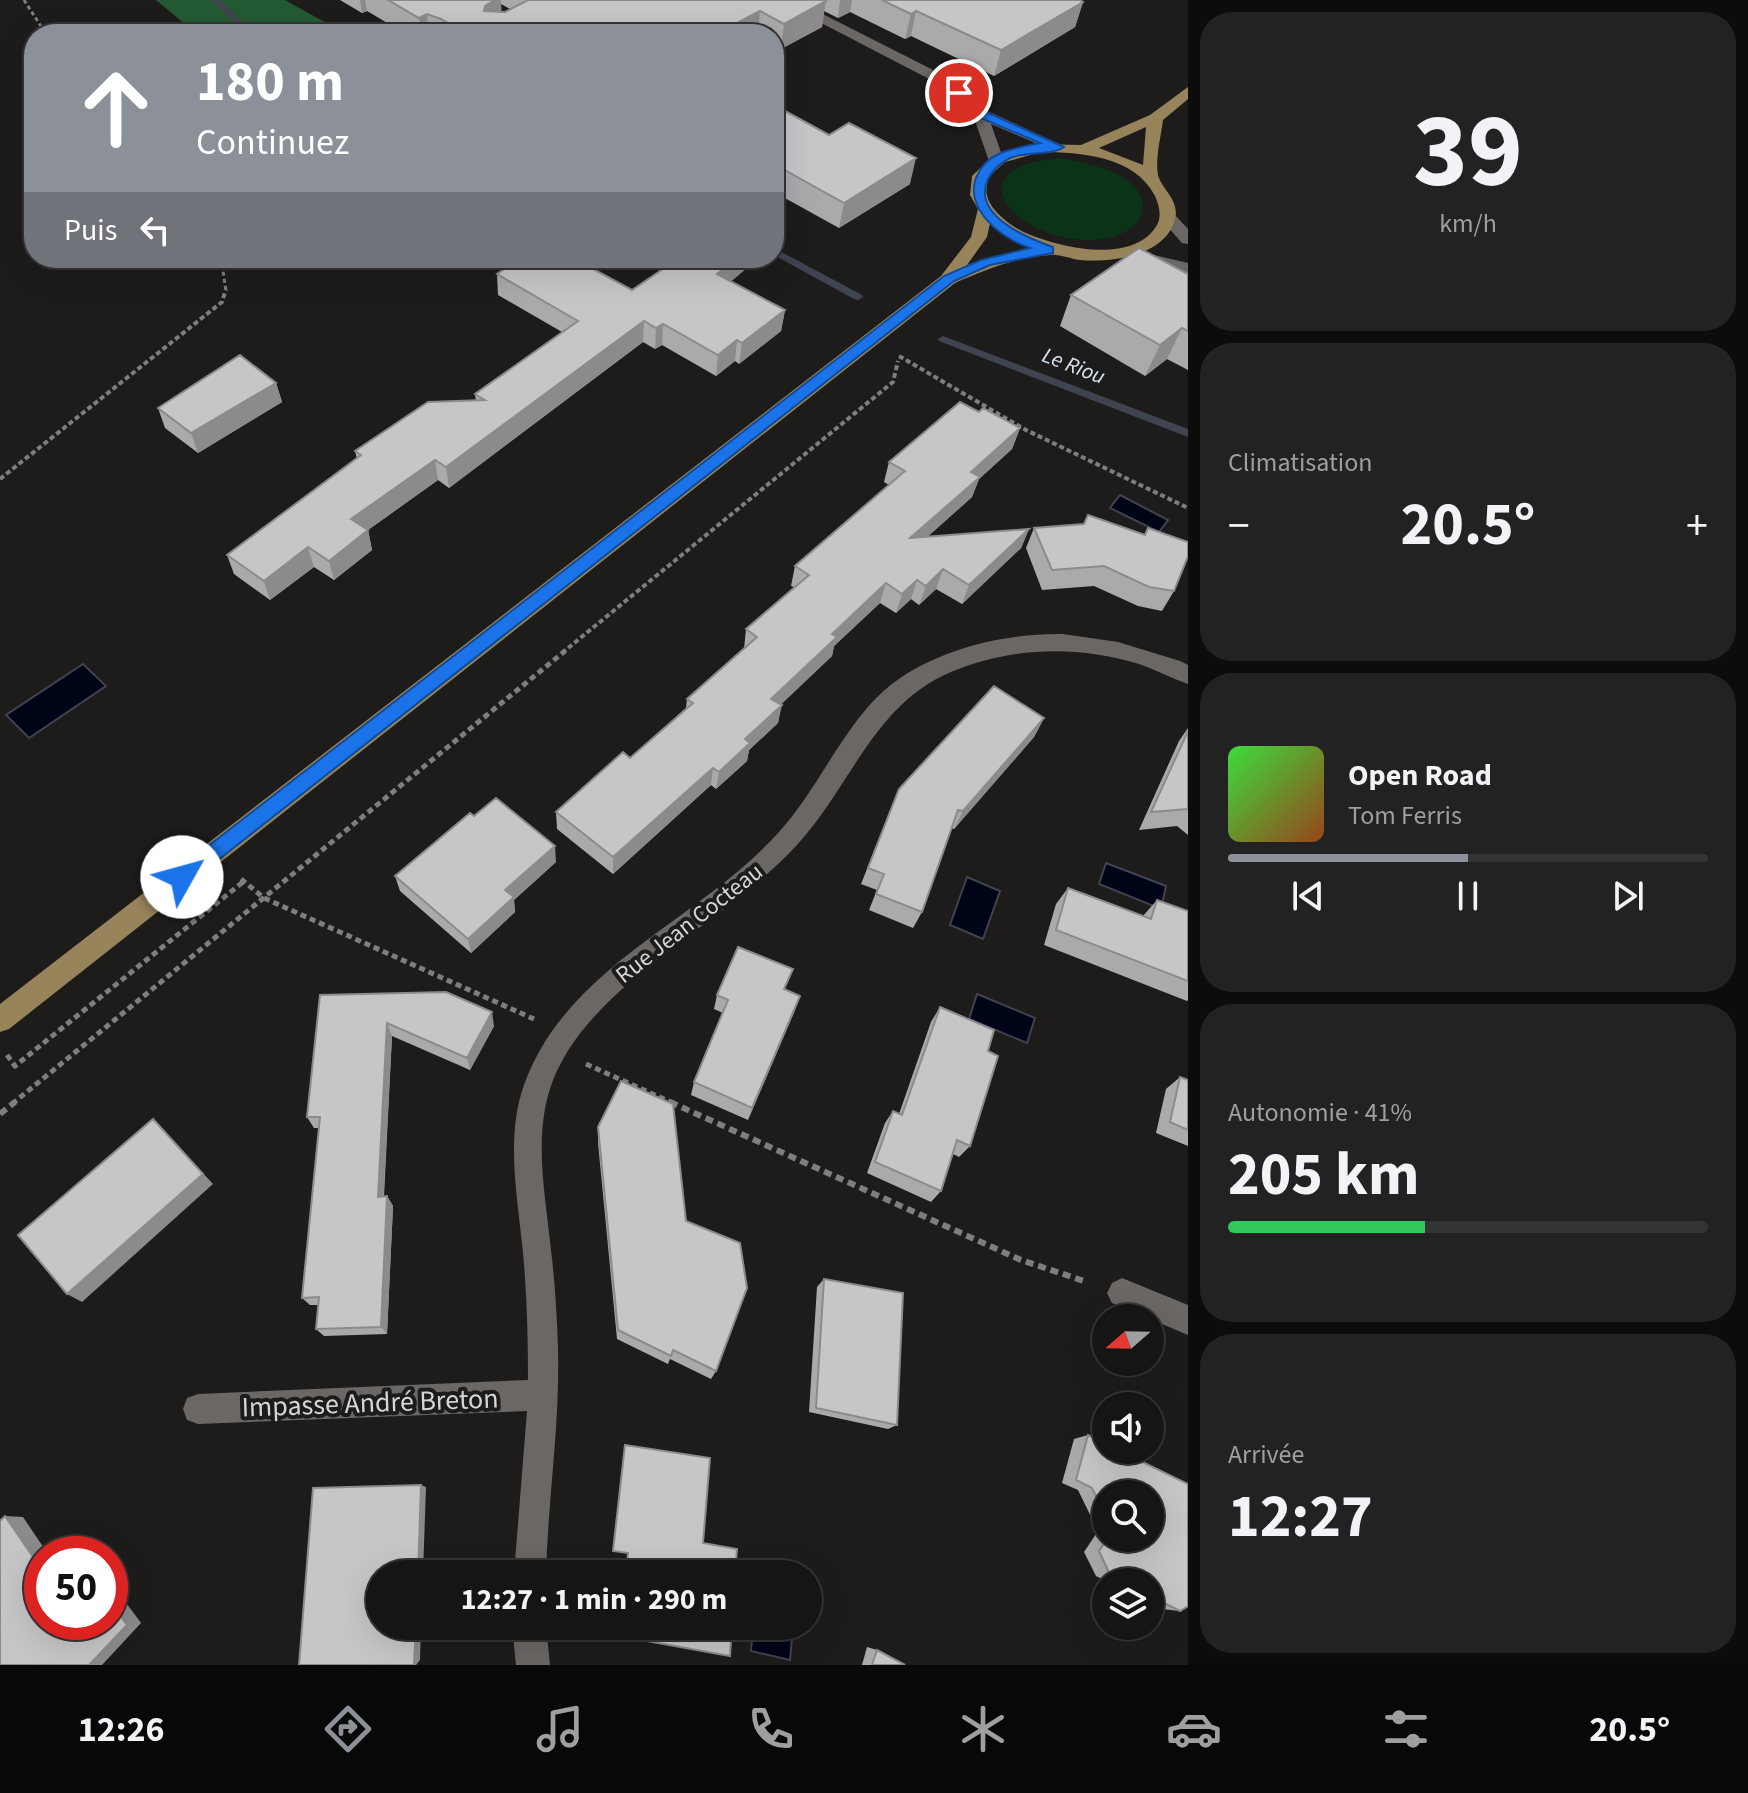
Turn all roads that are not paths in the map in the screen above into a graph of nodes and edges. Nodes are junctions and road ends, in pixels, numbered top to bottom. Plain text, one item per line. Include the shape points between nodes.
1 (784, 0) edge
2 (1188, 92) edge
3 (980, 113) junction
4 (1155, 118) junction
5 (1058, 147) junction
6 (1084, 149) junction
7 (996, 161) junction
8 (1150, 178) junction
9 (985, 211) junction
10 (1168, 218) junction
11 (1188, 239) edge
12 (1048, 250) junction
13 (1123, 253) junction
14 (1188, 268) edge
15 (949, 279) junction
16 (1188, 675) edge
17 (0, 1020) edge
18 (1122, 1293) road end
19 (1188, 1320) edge
20 (543, 1395) junction
21 (198, 1409) dead end
22 (531, 1560) edge
23 (530, 1640) edge
24 (533, 1665) edge

1 - 3 street via 938,78
2 - 4 main road
3 - 5 street
3 - 7 street
4 - 6 main road
4 - 8 main road
5 - 6 main road
5 - 7 main road via 1023,150
6 - 8 main road via 1121,160
7 - 9 main road via 980,180 978,195
8 - 10 main road via 1165,198
9 - 12 main road via 1010,234
9 - 15 main road via 979,237
10 - 11 street
10 - 13 main road via 1154,239
12 - 13 main road via 1095,256
12 - 15 main road via 985,262
13 - 14 street
15 - 17 main road
16 - 20 street, Rue Jean Cocteau via 1113,649 1045,642 938,667 894,696 855,740 822,799 771,858 712,908 642,955 594,999 558,1044 536,1088 527,1151
18 - 19 street
20 - 21 street, Impasse André Breton
20 - 22 street, Rue Jean Cocteau
23 - 24 street

